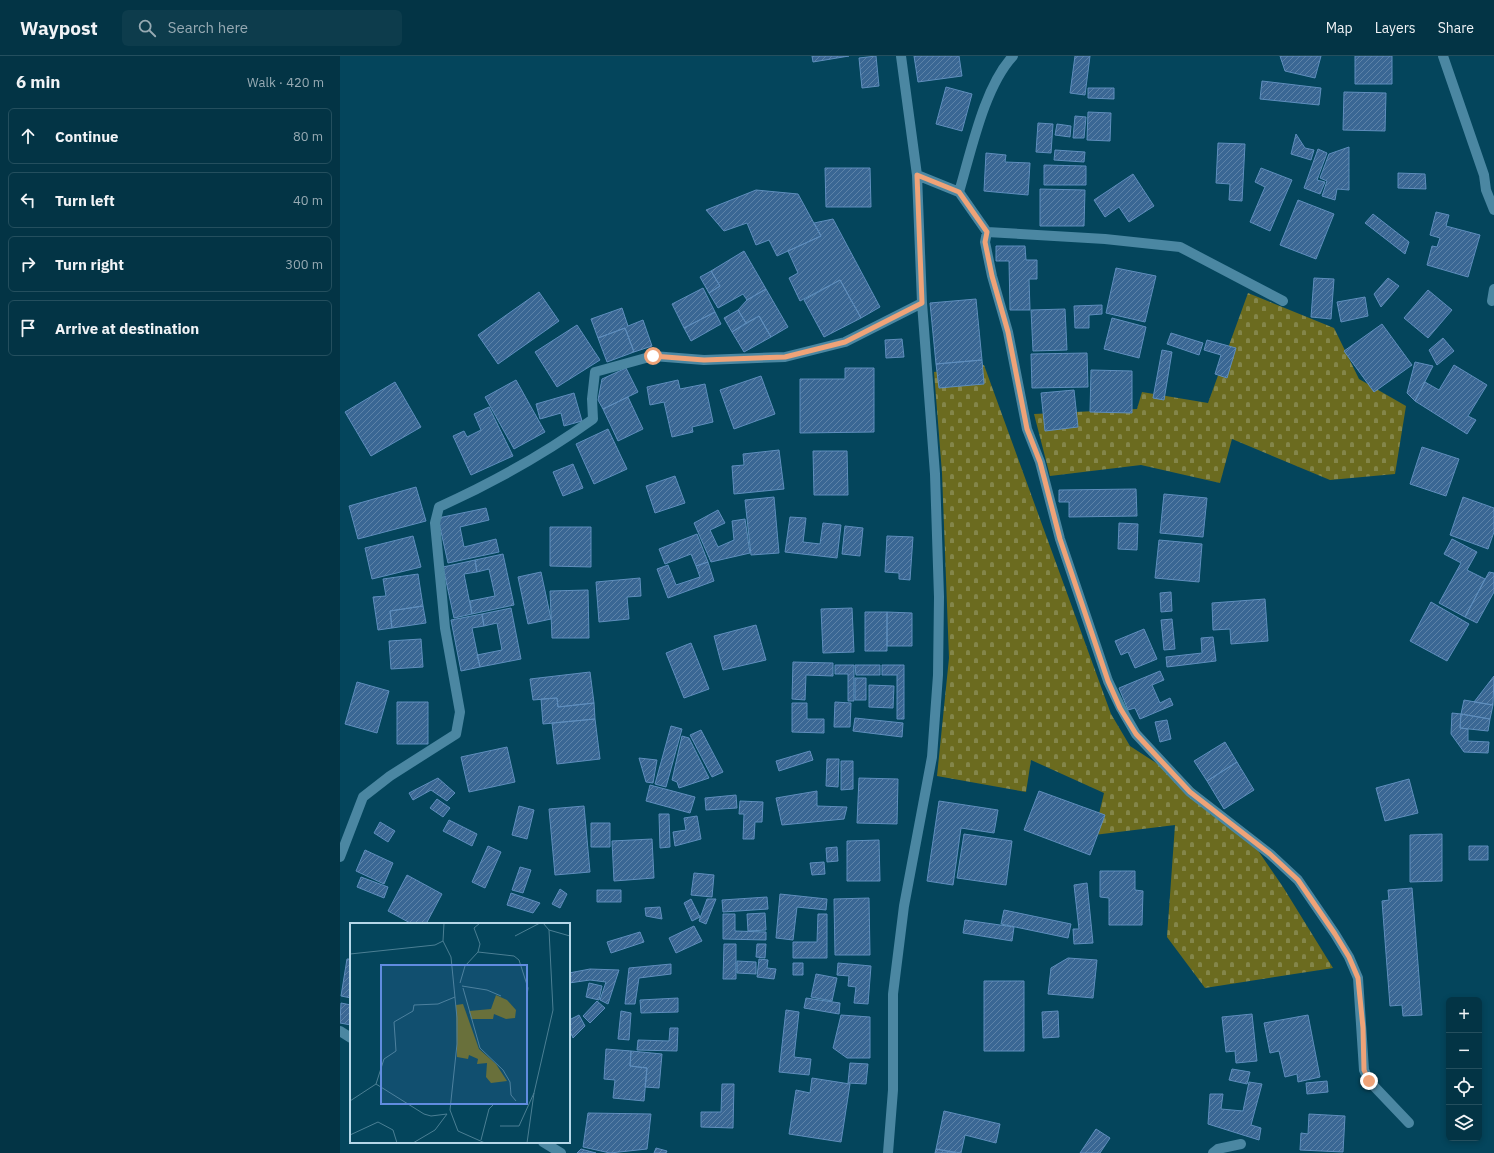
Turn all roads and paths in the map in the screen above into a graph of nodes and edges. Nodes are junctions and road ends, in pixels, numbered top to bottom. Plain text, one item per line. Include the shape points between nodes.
1 (901, 56) edge
2 (1013, 56) edge
3 (1443, 56) edge
4 (917, 175) junction
5 (959, 192) junction
6 (1494, 210) edge
7 (987, 232) junction
8 (1494, 289) edge
9 (1283, 301) dead end
10 (1492, 301) dead end
11 (922, 303) junction
12 (340, 857) edge
13 (340, 1031) edge
14 (350, 1037) edge
15 (1409, 1123) dead end
16 (545, 1143) edge
17 (1241, 1144) dead end
18 (561, 1153) edge
19 (888, 1153) edge
20 (1213, 1153) edge

1 - 4 street
2 - 5 street via 1005,64 982,113
3 - 6 street
4 - 5 street
4 - 11 street
5 - 7 street
7 - 9 street via 1105,239 1180,247
7 - 15 street via 985,242 1008,332 1027,429 1040,462 1060,539 1108,681 1120,708 1136,734 1190,792 1270,854 1298,880 1335,934 1358,978 1364,1070 1369,1081
8 - 10 street
11 - 12 street via 845,342 785,357 704,360 653,356 595,372 593,419 472,492 439,507 435,524 445,628 460,712 456,734 390,776 363,797
11 - 19 street via 935,474 939,597 938,675 932,758 904,906 893,994 893,1090
13 - 14 street
16 - 18 street
17 - 20 street via 1218,1149

